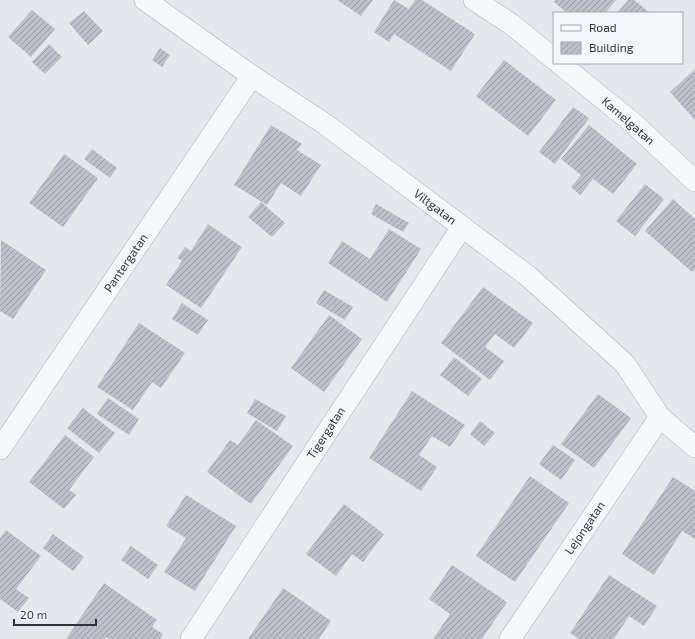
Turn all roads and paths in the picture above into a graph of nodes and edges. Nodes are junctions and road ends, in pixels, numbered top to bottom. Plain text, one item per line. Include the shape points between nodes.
1 (146, 0) edge
2 (474, 0) edge
3 (553, 58) edge
4 (560, 64) edge
5 (252, 76) junction
6 (695, 181) edge
7 (462, 227) junction
8 (660, 417) junction
9 (695, 447) edge
10 (0, 449) edge
11 (190, 639) edge
12 (510, 639) edge

1 - 5 street, Viltgatan
2 - 3 street via 511,24
4 - 6 street, Kamelgatan via 633,123
5 - 7 street, Viltgatan via 325,124
5 - 10 street, Pantergatan
7 - 8 street, Viltgatan via 528,276 625,364
7 - 11 street, Tigergatan
8 - 9 street, Viltgatan
8 - 12 street, Lejongatan

